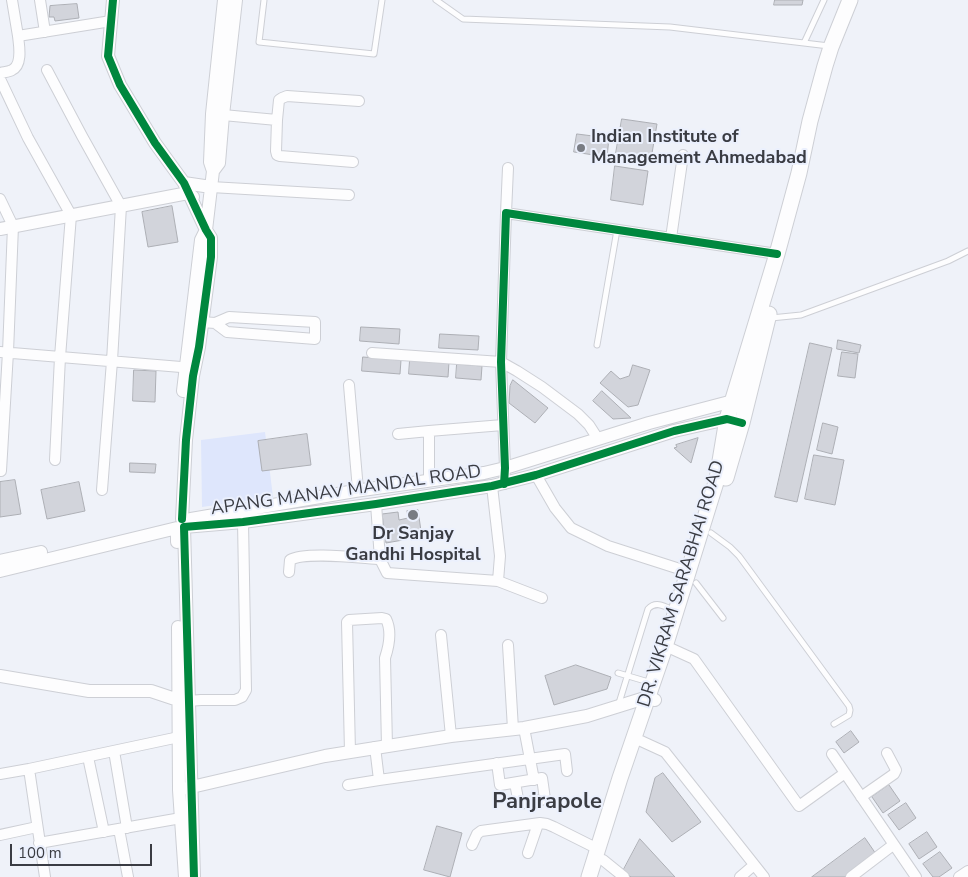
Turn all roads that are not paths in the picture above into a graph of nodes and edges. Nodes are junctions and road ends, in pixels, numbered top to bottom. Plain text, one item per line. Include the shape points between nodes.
1 (12, 0) edge
2 (40, 0) edge
3 (113, 0) edge
4 (224, 0) edge
5 (236, 0) edge
6 (264, 0) edge
7 (382, 0) edge
8 (436, 0) edge
9 (824, 0) edge
10 (850, 0) edge
11 (858, 0) edge
12 (111, 21) junction
13 (45, 32) junction
14 (18, 36) junction
15 (804, 43) junction
16 (835, 48) junction
17 (47, 70) dead end
18 (0, 77) edge
19 (359, 101) dead end
20 (218, 115) junction
21 (277, 120) junction
22 (683, 155) dead end
23 (353, 162) dead end
24 (508, 168) dead end
25 (211, 187) junction
26 (186, 188) junction
27 (349, 195) dead end
28 (0, 198) edge
29 (121, 206) junction
30 (209, 207) junction
31 (506, 213) junction
32 (71, 215) junction
33 (13, 226) junction
34 (0, 229) edge
35 (206, 230) junction
36 (617, 230) junction
37 (671, 238) junction
38 (968, 251) edge
39 (777, 254) junction
40 (763, 318) junction
41 (202, 322) junction
42 (215, 323) junction
43 (597, 345) dead end
44 (4, 352) edge
45 (372, 352) dead end
46 (60, 357) junction
47 (112, 361) junction
48 (501, 362) junction
49 (190, 368) junction
50 (348, 385) dead end
51 (739, 403) junction
52 (734, 421) junction
53 (503, 424) junction
54 (429, 431) junction
55 (398, 434) dead end
56 (598, 439) junction
57 (55, 460) dead end
58 (505, 468) junction
59 (1, 471) edge
60 (536, 474) junction
61 (429, 481) junction
62 (498, 485) junction
63 (102, 490) dead end
64 (356, 490) junction
65 (376, 504) junction
66 (357, 506) junction
67 (243, 522) junction
68 (180, 523) junction
69 (711, 533) junction
70 (380, 559) junction
71 (0, 561) edge
72 (0, 571) edge
73 (289, 572) dead end
74 (692, 577) junction
75 (498, 581) junction
76 (542, 598) dead end
77 (676, 611) junction
78 (722, 618) dead end
79 (441, 634) dead end
80 (508, 645) dead end
81 (672, 649) junction
82 (618, 673) dead end
83 (0, 676) edge
84 (628, 676) junction
85 (653, 683) junction
86 (651, 698) junction
87 (183, 700) junction
88 (618, 706) junction
89 (834, 724) dead end
90 (519, 728) junction
91 (451, 736) junction
92 (179, 737) junction
93 (641, 741) junction
94 (381, 746) junction
95 (114, 751) junction
96 (350, 752) junction
97 (887, 753) dead end
98 (832, 754) dead end
99 (88, 757) junction
100 (529, 759) junction
101 (497, 764) junction
102 (29, 769) junction
103 (568, 771) dead end
104 (0, 774) edge
105 (845, 774) junction
106 (379, 780) junction
107 (534, 780) junction
108 (516, 782) junction
109 (348, 785) dead end
110 (185, 788) junction
111 (861, 797) junction
112 (181, 818) junction
113 (538, 824) junction
114 (37, 827) junction
115 (123, 829) junction
116 (104, 832) junction
117 (0, 835) edge
118 (40, 843) junction
119 (472, 845) dead end
120 (893, 845) junction
121 (528, 853) dead end
122 (600, 854) junction
123 (754, 865) junction
124 (968, 871) edge
125 (45, 877) edge
126 (128, 877) edge
127 (185, 877) edge
128 (194, 877) edge
129 (589, 877) edge
130 (597, 877) edge
131 (624, 877) edge
132 (740, 877) edge
133 (764, 877) edge
134 (851, 877) edge
135 (916, 877) edge
136 (959, 877) edge

1 - 14 street
2 - 13 street
3 - 12 street
4 - 20 street
5 - 20 street
6 - 7 lane via 259,42 374,54
8 - 15 lane via 464,19 670,28
9 - 15 lane
10 - 16 main road, DR. VIKRAM SARABHAI ROAD
11 - 16 main road, DR. VIKRAM SARABHAI ROAD
12 - 13 street
12 - 26 street via 108,56 120,85
13 - 14 street
14 - 18 street via 20,56 15,68
15 - 16 lane
16 - 39 main road, DR. VIKRAM SARABHAI ROAD via 812,112
16 - 40 main road, DR. VIKRAM SARABHAI ROAD via 806,175
17 - 29 street
18 - 32 street via 28,138
19 - 21 street via 287,96 279,100
20 - 21 street
20 - 25 street via 210,162 213,171
21 - 23 street via 277,155
22 - 37 street
24 - 31 street
25 - 26 street
25 - 27 street
25 - 30 street
26 - 29 street
26 - 30 street
26 - 35 street
28 - 33 street
29 - 32 street
29 - 47 street
30 - 35 street
31 - 36 street
31 - 48 street
32 - 33 street
32 - 46 street
33 - 34 street
33 - 44 street
35 - 41 street via 211,238 211,257
35 - 49 street via 201,240
36 - 37 street
36 - 43 lane
37 - 39 street
38 - 40 lane via 801,315
39 - 40 main road, DR. VIKRAM SARABHAI ROAD
40 - 51 main road, DR. VIKRAM SARABHAI ROAD
41 - 42 street
41 - 49 street
42 - 42 street via 227,332 315,338 315,322 229,317
44 - 46 street
44 - 59 street
45 - 48 street
46 - 47 street
46 - 57 street
47 - 49 street
47 - 63 street
48 - 53 street
48 - 56 street via 570,409
49 - 68 street
50 - 64 street
51 - 52 main road, DR. VIKRAM SARABHAI ROAD
51 - 56 street via 649,423
52 - 60 street, APANG MANAV MANDAL ROAD via 674,431
52 - 69 main road, DR. VIKRAM SARABHAI ROAD
52 - 74 main road, DR. VIKRAM SARABHAI ROAD
53 - 54 street
53 - 58 street
54 - 55 street
54 - 61 street
56 - 58 street
58 - 61 street
58 - 62 street
60 - 62 street, APANG MANAV MANDAL ROAD
60 - 74 street via 555,508 572,528 608,546
61 - 64 street
62 - 65 street, APANG MANAV MANDAL ROAD
62 - 75 street
64 - 66 street
64 - 68 street
65 - 66 street, APANG MANAV MANDAL ROAD
65 - 70 street
66 - 67 street, APANG MANAV MANDAL ROAD
67 - 68 street, APANG MANAV MANDAL ROAD
67 - 87 street via 246,690 242,697 234,700
68 - 71 street
68 - 72 street, APANG MANAV MANDAL ROAD
68 - 87 street
69 - 74 main road, DR. VIKRAM SARABHAI ROAD
69 - 89 lane via 739,556 849,706 849,715
70 - 73 street via 294,558 290,560
70 - 75 street via 387,573
74 - 77 main road, DR. VIKRAM SARABHAI ROAD
74 - 78 lane
74 - 81 main road, DR. VIKRAM SARABHAI ROAD
75 - 76 street
77 - 84 lane via 658,604 648,609
77 - 85 main road, DR. VIKRAM SARABHAI ROAD
79 - 91 street
80 - 90 street
81 - 86 main road, DR. VIKRAM SARABHAI ROAD
81 - 105 street via 694,659 800,806
82 - 84 lane
83 - 87 street via 89,691 151,691
84 - 85 lane
84 - 88 lane
85 - 86 main road, DR. VIKRAM SARABHAI ROAD
86 - 88 street
86 - 93 main road, DR. VIKRAM SARABHAI ROAD
86 - 122 main road, DR. VIKRAM SARABHAI ROAD
87 - 92 street
87 - 110 street
88 - 90 street via 587,716
90 - 91 street
90 - 100 street
91 - 94 street
92 - 95 street
92 - 110 street
93 - 122 main road, DR. VIKRAM SARABHAI ROAD
93 - 123 street via 665,752
94 - 96 street
94 - 96 street via 389,624 382,618 349,620 346,622
94 - 106 street
95 - 99 street
95 - 115 street
96 - 110 street
97 - 111 street via 896,770 894,774
98 - 105 street
99 - 102 street
99 - 116 street
100 - 101 street
100 - 103 street via 565,754
100 - 107 street
101 - 106 street
101 - 108 street via 500,785
102 - 104 street
102 - 114 street
105 - 111 street
106 - 109 street
107 - 108 street
107 - 108 street via 542,778 545,799 519,804
110 - 112 street
110 - 128 street
111 - 120 street
112 - 115 street
112 - 127 street
113 - 119 street via 481,831
113 - 121 street
113 - 122 street via 554,827
114 - 117 street
114 - 118 street
115 - 116 street
115 - 126 street
116 - 118 street
118 - 125 street
120 - 134 street
120 - 135 street
122 - 129 main road, DR. VIKRAM SARABHAI ROAD
122 - 130 main road, DR. VIKRAM SARABHAI ROAD
122 - 131 street
123 - 132 street
123 - 133 street
124 - 136 street

